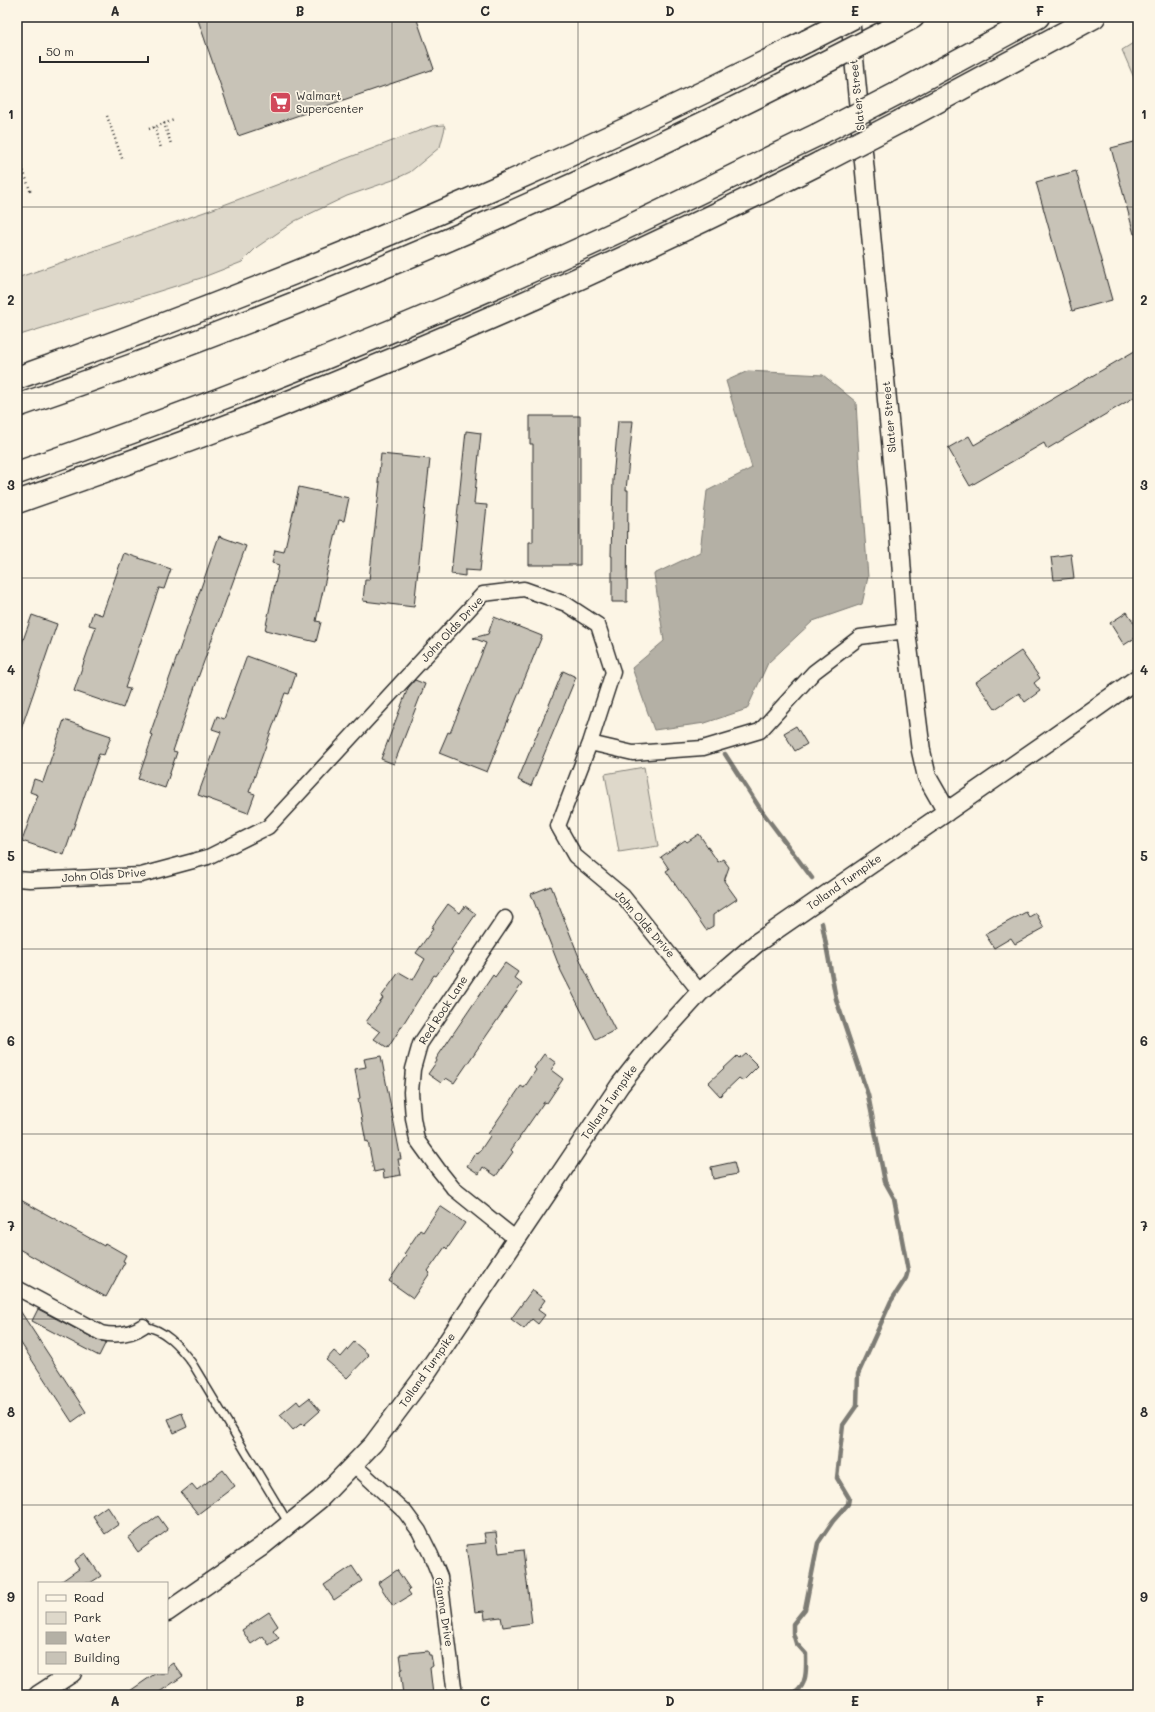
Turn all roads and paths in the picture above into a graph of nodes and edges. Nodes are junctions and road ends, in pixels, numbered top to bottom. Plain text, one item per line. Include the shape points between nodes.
1 (850, 17) edge
2 (854, 17) edge
3 (913, 17) edge
4 (1038, 17) edge
5 (1094, 17) edge
6 (107, 116) dead end
7 (174, 120) dead end
8 (164, 124) junction
9 (154, 127) junction
10 (149, 129) dead end
11 (171, 144) dead end
12 (161, 148) dead end
13 (17, 152) edge
14 (123, 161) dead end
15 (31, 193) dead end
16 (17, 378) edge
17 (17, 406) edge
18 (17, 473) edge
19 (17, 502) edge
20 (906, 631) junction
21 (1136, 683) edge
22 (590, 742) junction
23 (946, 812) junction
24 (17, 879) edge
25 (505, 918) dead end
26 (700, 992) junction
27 (516, 1239) junction
28 (17, 1288) edge
29 (143, 1326) joint
30 (353, 1464) junction
31 (289, 1524) junction
32 (168, 1611) edge
33 (70, 1674) edge
34 (38, 1695) edge
35 (455, 1695) edge

1 - 20 street, Slater Street via 897,503
2 - 16 highway, bridge via 643,122 414,224 238,296
3 - 17 highway, bridge via 638,154 439,244 242,324
4 - 18 highway, bridge via 816,135 613,234 270,380
5 - 19 highway, bridge via 820,163 650,246 410,352 262,412
6 - 14 path
7 - 8 path
8 - 9 path
8 - 11 path
9 - 10 path
9 - 12 path
13 - 15 path
20 - 22 street via 860,637 814,672 760,731 703,748 633,753
20 - 23 street, Slater Street via 921,751 927,777
21 - 23 street, Tolland Turnpike
22 - 24 street, John Olds Drive via 613,672 598,625 566,604 524,589 483,594 268,827 208,857 141,874
22 - 26 street, John Olds Drive via 558,826 575,856 623,896
23 - 26 street, Tolland Turnpike via 758,942
25 - 27 street, Red Rock Lane via 420,1044 412,1069 411,1092 417,1140 454,1189
26 - 27 street, Tolland Turnpike via 650,1047 620,1085
27 - 30 street, Tolland Turnpike via 427,1372 373,1444
28 - 29 street via 101,1333 123,1334
29 - 31 lane via 165,1334 179,1346 192,1363
30 - 31 street, Tolland Turnpike via 320,1499
30 - 35 street, Gianna Drive via 405,1512 419,1531 431,1555 440,1577
31 - 32 street, Tolland Turnpike via 261,1548
33 - 34 street

